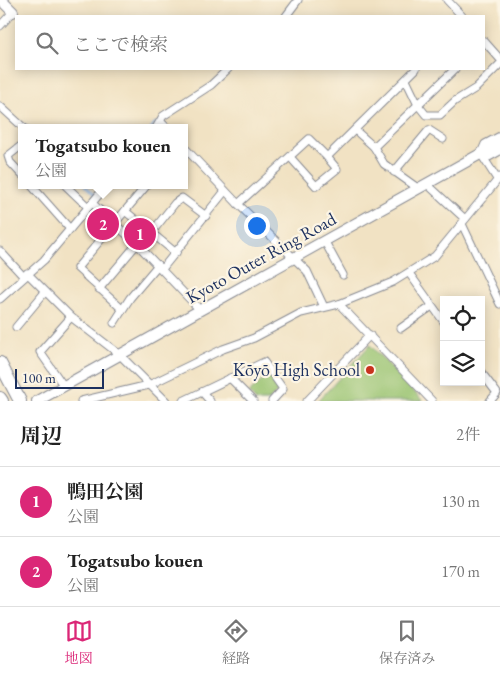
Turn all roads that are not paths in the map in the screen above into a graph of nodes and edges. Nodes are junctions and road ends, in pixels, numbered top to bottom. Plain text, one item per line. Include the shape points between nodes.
1 (1, 0) edge
2 (298, 0) edge
3 (448, 0) edge
4 (13, 12) joint
5 (287, 15) edge
6 (460, 15) edge
7 (0, 26) edge
8 (485, 42) edge
9 (500, 59) edge
10 (500, 64) edge
11 (227, 70) edge
12 (415, 70) edge
13 (454, 70) edge
14 (406, 80) junction
15 (418, 105) junction
16 (0, 106) edge
17 (20, 124) edge
18 (162, 124) edge
19 (355, 130) junction
20 (500, 136) edge
21 (443, 139) dead end
22 (500, 144) edge
23 (374, 147) junction
24 (18, 148) edge
25 (188, 151) edge
26 (500, 151) edge
27 (481, 154) junction
28 (290, 157) junction
29 (327, 157) junction
30 (18, 171) edge
31 (394, 172) junction
32 (498, 178) edge
33 (423, 187) junction
34 (35, 189) edge
35 (70, 189) edge
36 (104, 189) edge
37 (144, 189) edge
38 (225, 191) junction
39 (238, 204) junction
40 (90, 205) junction
41 (125, 211) junction
42 (206, 216) junction
43 (463, 221) junction
44 (115, 222) junction
45 (70, 228) junction
46 (152, 232) junction
47 (325, 242) junction
48 (137, 244) junction
49 (0, 251) edge
50 (176, 253) junction
51 (294, 257) junction
52 (160, 267) junction
53 (409, 273) junction
54 (25, 275) junction
55 (343, 275) dead end
56 (99, 288) junction
57 (45, 292) junction
58 (1, 295) edge
59 (339, 304) junction
60 (500, 304) edge
61 (432, 306) junction
62 (324, 307) junction
63 (122, 309) junction
64 (200, 310) junction
65 (71, 317) junction
66 (440, 317) edge
67 (114, 324) dead end
68 (16, 327) dead end
69 (401, 328) dead end
70 (370, 335) junction
71 (119, 354) junction
72 (0, 363) edge
73 (485, 377) edge
74 (230, 378) junction
75 (63, 385) junction
76 (149, 385) junction
77 (202, 392) junction
78 (0, 398) edge
79 (2, 401) edge
80 (20, 401) edge
81 (37, 401) edge
82 (81, 401) edge
83 (166, 401) edge
84 (183, 401) edge
85 (210, 401) edge
86 (254, 401) edge
87 (272, 401) edge
88 (307, 401) edge
89 (432, 401) edge
90 (490, 401) edge

1 - 4 main road
2 - 5 street
3 - 6 street
4 - 7 street
8 - 9 street
10 - 15 street via 476,88 440,115 426,115
11 - 18 street via 211,85 164,116
12 - 14 street
13 - 15 street
14 - 15 street
14 - 19 street
15 - 23 street
16 - 17 street
19 - 23 street
19 - 29 street
20 - 27 street via 485,144
21 - 31 street via 429,130
22 - 27 main road, Kyoto Outer Ring Road
23 - 31 street via 384,164
24 - 30 street via 8,156
25 - 38 street
26 - 27 street via 489,157
27 - 32 street
27 - 33 main road, Kyoto Outer Ring Road
28 - 29 street via 309,139
28 - 29 street via 316,186 337,169
28 - 39 street
31 - 33 street
32 - 43 street
33 - 43 street
33 - 47 main road, Kyoto Outer Ring Road
34 - 45 street
35 - 40 street
36 - 40 street
37 - 41 street
38 - 39 street
38 - 42 street
39 - 51 street
40 - 44 street
40 - 45 street
41 - 44 street
41 - 46 street
42 - 46 street via 182,198
42 - 50 street
43 - 53 street via 435,256
43 - 60 street
44 - 48 street
44 - 56 street via 77,268
45 - 54 street via 44,260
46 - 50 street
47 - 51 main road, Kyoto Outer Ring Road
47 - 55 street
48 - 52 street
48 - 56 street
49 - 54 street
50 - 52 street
51 - 62 street via 312,277
51 - 64 main road, Kyoto Outer Ring Road
52 - 63 street
52 - 64 street
53 - 59 street
53 - 61 street
54 - 57 street
54 - 58 street
56 - 63 street
57 - 65 street
57 - 68 street
59 - 62 street
59 - 70 street
61 - 66 street
61 - 69 street
62 - 76 street via 294,316 254,338 223,349
63 - 67 street
64 - 71 main road, Kyoto Outer Ring Road
65 - 71 street
65 - 75 street via 40,352
70 - 88 street
70 - 89 street
71 - 75 main road, Kyoto Outer Ring Road
71 - 76 street
72 - 80 highway
73 - 90 street via 497,392
74 - 77 street
74 - 86 street
74 - 87 street via 264,362 283,389
75 - 81 main road, Kyoto Outer Ring Road
76 - 82 street
76 - 83 street
77 - 84 street
77 - 85 street
78 - 79 highway

